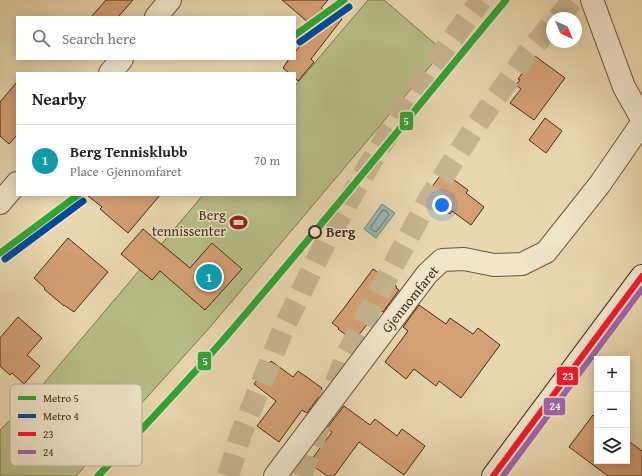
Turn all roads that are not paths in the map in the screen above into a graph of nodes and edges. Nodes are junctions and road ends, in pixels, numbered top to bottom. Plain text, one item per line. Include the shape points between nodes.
1 (170, 0) edge
2 (592, 0) edge
3 (157, 16) edge
4 (121, 60) edge
5 (111, 72) edge
6 (642, 119) edge
7 (642, 123) edge
8 (16, 184) edge
9 (0, 203) edge
10 (642, 276) edge
11 (275, 476) edge
12 (493, 476) edge

1 - 3 street
2 - 6 street via 624,87
4 - 5 street
7 - 11 street, Gjennomfaret via 600,184 546,252 522,264 494,265 464,259 442,260 427,274
8 - 9 street
10 - 12 street

